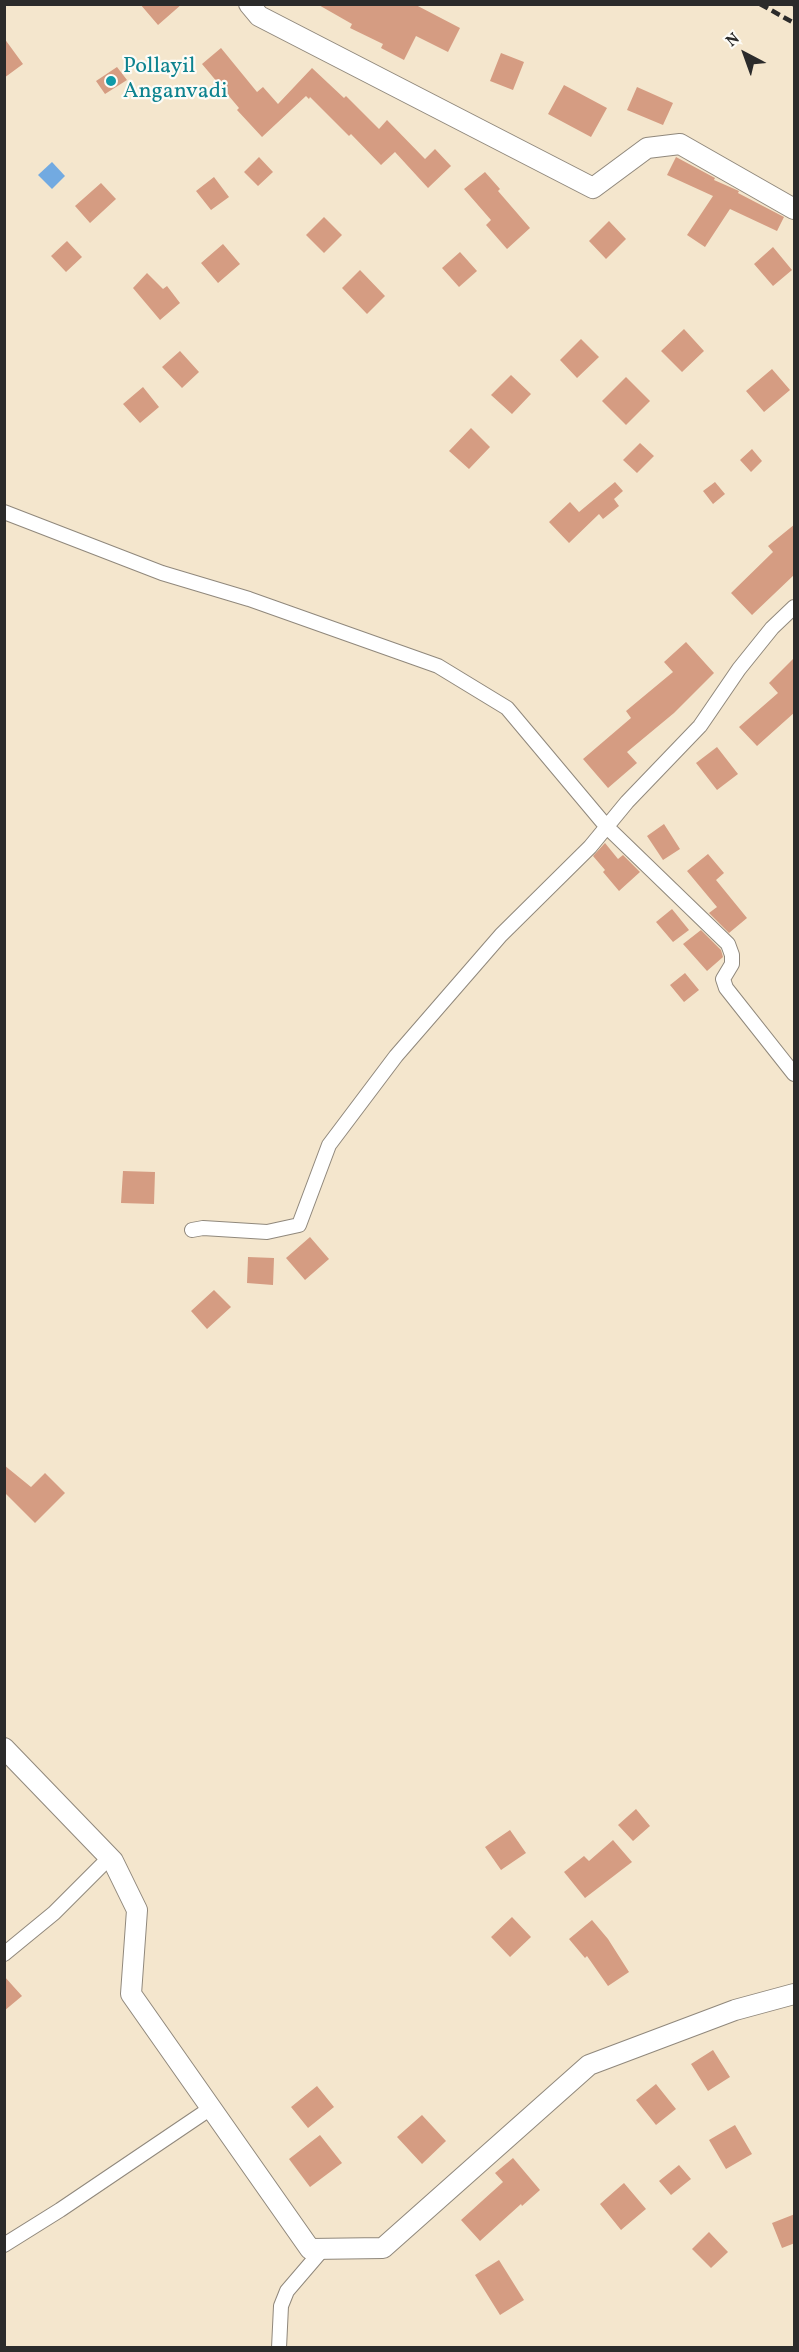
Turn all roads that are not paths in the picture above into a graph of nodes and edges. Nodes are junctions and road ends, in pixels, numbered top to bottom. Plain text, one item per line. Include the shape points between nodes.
1 (249, 4) edge
2 (795, 209) edge
3 (4, 512) edge
4 (795, 608) edge
5 (606, 826) junction
6 (795, 1074) edge
7 (192, 1230) dead end
8 (4, 1748) edge
9 (110, 1857) junction
10 (4, 1954) edge
11 (795, 1994) edge
12 (211, 2108) junction
13 (4, 2244) edge
14 (322, 2249) junction
15 (279, 2348) edge

1 - 2 main road via 259,16 592,188 647,148 680,144
3 - 5 street via 162,573 249,599 438,666 507,708
4 - 5 street via 772,628 700,726
5 - 6 street via 728,944 732,964 723,979 726,988
5 - 7 street via 590,847 501,934 396,1056 329,1145 299,1225 267,1232
8 - 9 main road
9 - 10 street via 54,1913
9 - 12 main road via 137,1910 131,1994
11 - 14 main road via 735,2010 589,2065 383,2248
12 - 13 street
12 - 14 main road via 310,2249
14 - 15 street via 287,2291 281,2306

